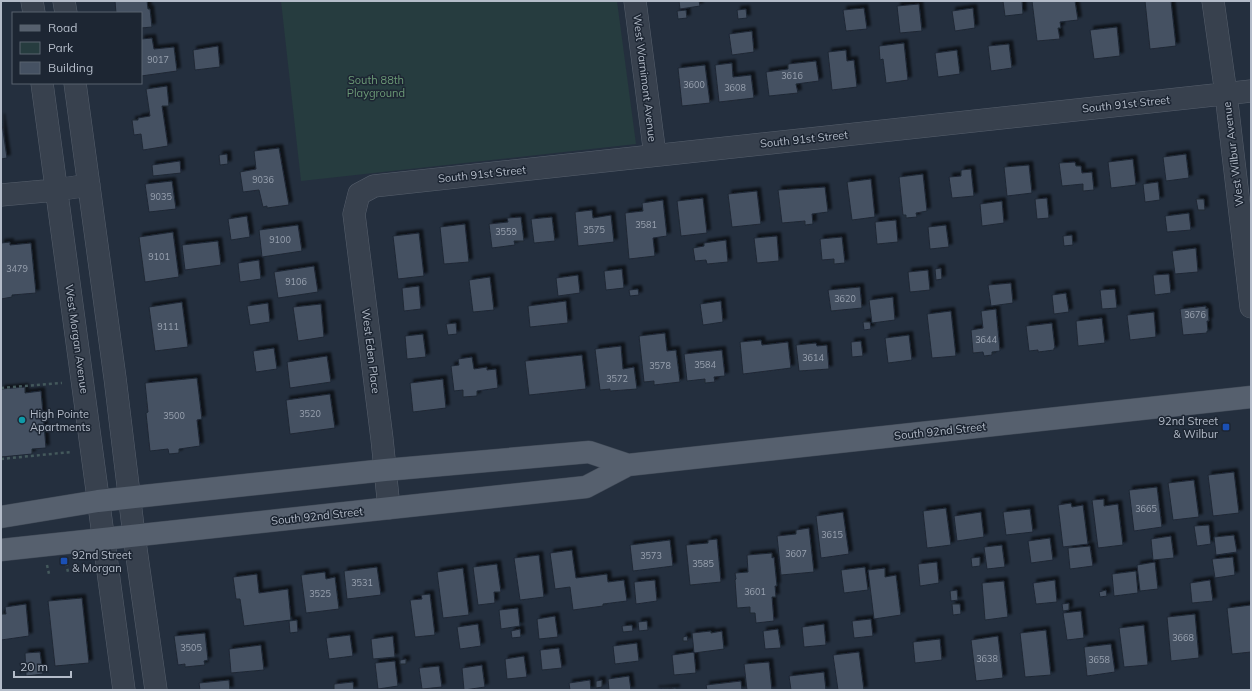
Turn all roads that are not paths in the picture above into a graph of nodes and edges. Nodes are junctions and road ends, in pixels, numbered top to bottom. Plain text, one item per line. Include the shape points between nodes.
1 (32, 1) edge
2 (64, 1) edge
3 (635, 1) edge
4 (1213, 1) edge
5 (34, 12) edge
6 (66, 12) edge
7 (42, 84) edge
8 (75, 84) edge
9 (1251, 91) edge
10 (1226, 94) junction
11 (655, 155) junction
12 (89, 185) junction
13 (56, 190) junction
14 (359, 194) joint
15 (1, 195) edge
16 (1251, 307) edge
17 (115, 378) junction
18 (73, 383) junction
19 (1251, 397) edge
20 (628, 465) junction
21 (385, 470) junction
22 (130, 498) junction
23 (98, 501) junction
24 (390, 508) junction
25 (1, 517) edge
26 (134, 535) junction
27 (103, 539) junction
28 (1, 550) edge
29 (154, 668) junction
30 (123, 681) edge
31 (156, 690) edge

1 - 5 street
2 - 6 street
3 - 11 street, West Warnimont Avenue
4 - 10 street, West Wilbur Avenue
7 - 13 street, West Morgan Avenue
8 - 12 street
9 - 10 street, South 91st Street
10 - 11 street, South 91st Street
10 - 16 street, West Wilbur Avenue
11 - 14 street, South 91st Street via 374,186
12 - 13 street
12 - 17 street
13 - 15 street
13 - 18 street, West Morgan Avenue
14 - 21 street, West Eden Place via 354,214
17 - 18 street
17 - 22 street
18 - 23 street, West Morgan Avenue
19 - 20 main road, South 92nd Street
20 - 21 main road, South 92nd Street via 589,452
20 - 24 main road, South 92nd Street via 586,487
21 - 22 main road, South 92nd Street
21 - 24 street, West Eden Place
22 - 23 main road, South 92nd Street
22 - 26 street
23 - 25 main road, South 92nd Street
23 - 27 street, West Morgan Avenue
24 - 26 main road, South 92nd Street
26 - 27 main road, South 92nd Street
26 - 29 street
27 - 28 main road, South 92nd Street
27 - 30 street, West Morgan Avenue
29 - 30 street
29 - 31 street

